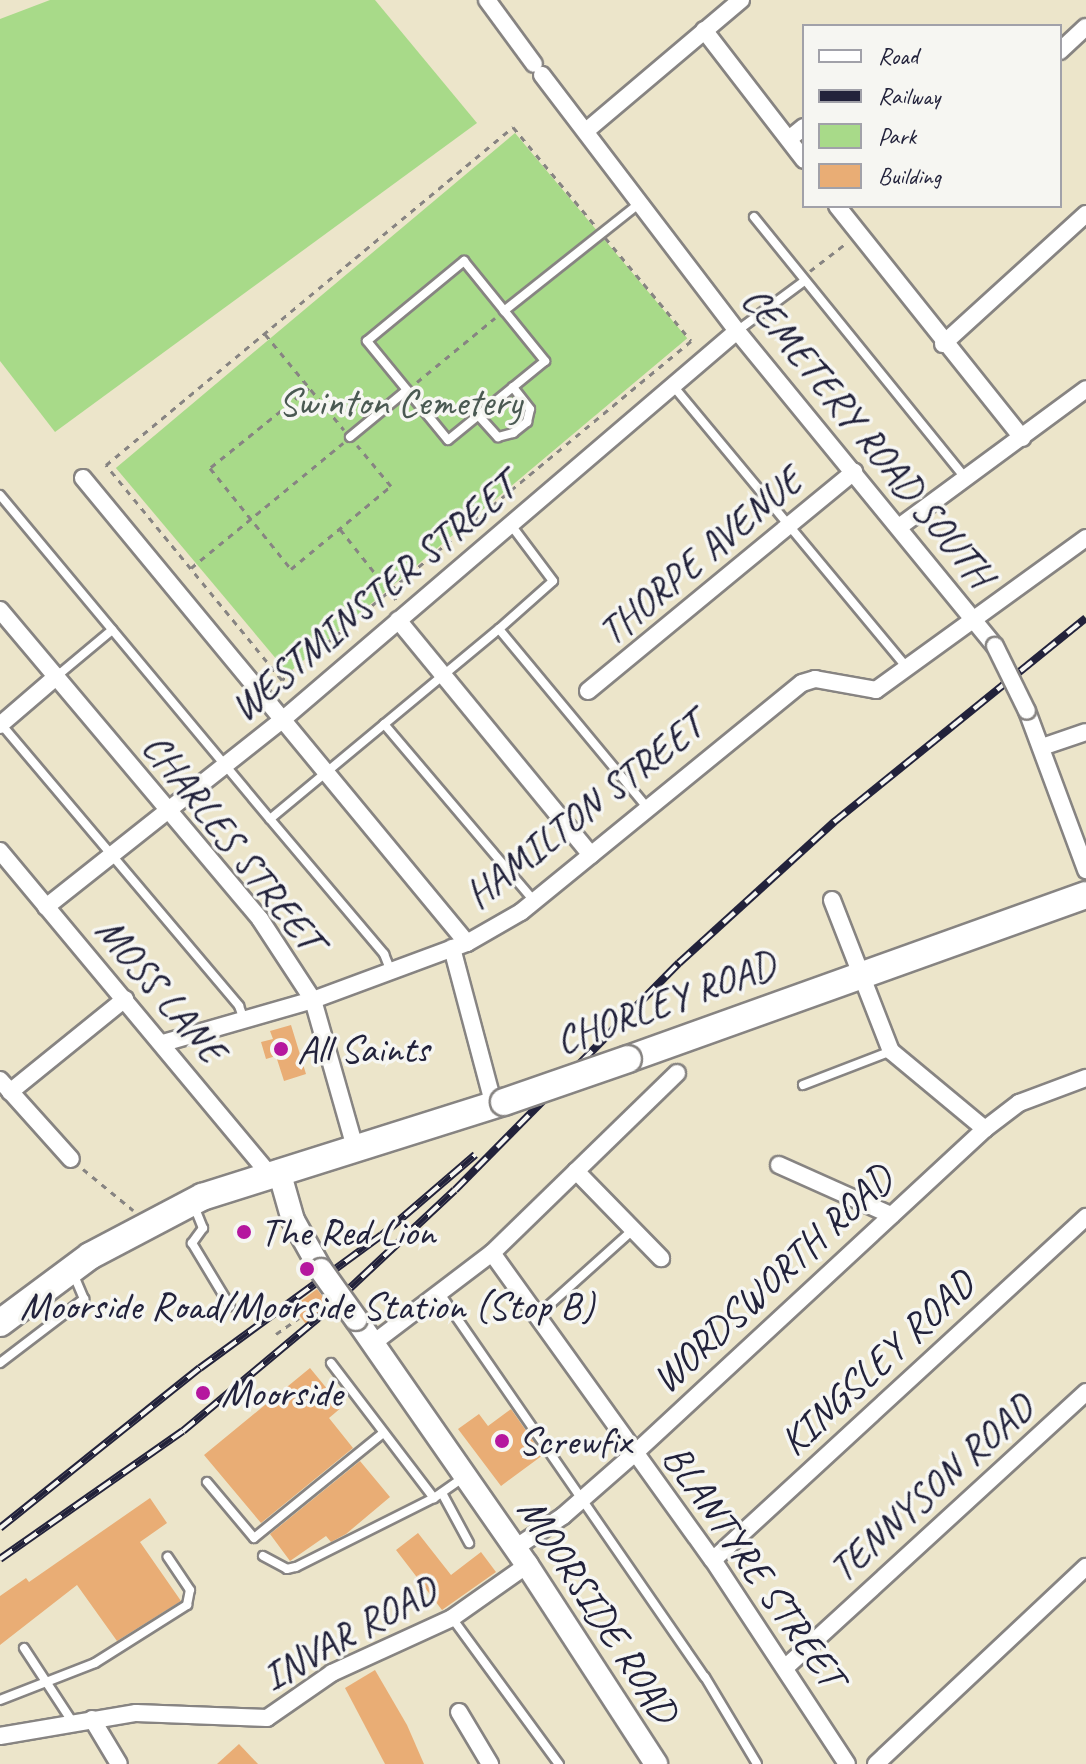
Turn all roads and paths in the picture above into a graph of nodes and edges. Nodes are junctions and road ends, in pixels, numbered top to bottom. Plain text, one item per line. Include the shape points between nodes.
1 (741, 0) edge
2 (496, 3) edge
3 (1086, 27) edge
4 (704, 30) junction
5 (1062, 49) edge
6 (802, 129) edge
7 (586, 131) junction
8 (789, 139) junction
9 (802, 157) edge
10 (642, 202) junction
11 (838, 208) edge
12 (1086, 214) edge
13 (754, 217) dead end
14 (601, 233) junction
15 (858, 234) junction
16 (802, 280) junction
17 (504, 311) junction
18 (737, 331) junction
19 (264, 334) junction
20 (943, 344) junction
21 (513, 387) junction
22 (674, 387) junction
23 (309, 388) junction
24 (1086, 389) edge
25 (407, 390) junction
26 (478, 415) junction
27 (350, 437) junction
28 (1022, 438) junction
29 (854, 472) junction
30 (966, 479) junction
31 (85, 488) dead end
32 (0, 495) edge
33 (251, 519) junction
34 (511, 525) junction
35 (790, 527) junction
36 (899, 527) junction
37 (340, 529) junction
38 (1086, 538) edge
39 (191, 568) junction
40 (389, 591) junction
41 (0, 610) edge
42 (973, 618) junction
43 (398, 620) junction
44 (499, 629) junction
45 (112, 630) junction
46 (908, 670) junction
47 (443, 675) junction
48 (57, 676) junction
49 (588, 691) dead end
50 (281, 721) junction
51 (0, 724) edge
52 (384, 724) junction
53 (1086, 732) edge
54 (1042, 747) junction
55 (225, 765) junction
56 (326, 772) junction
57 (647, 807) junction
58 (169, 811) junction
59 (270, 819) junction
60 (0, 851) edge
61 (112, 855) junction
62 (591, 855) junction
63 (1086, 870) edge
64 (1086, 895) edge
65 (832, 900) dead end
66 (534, 901) junction
67 (46, 907) junction
68 (459, 946) junction
69 (391, 971) junction
70 (860, 974) junction
71 (125, 999) junction
72 (313, 1000) junction
73 (244, 1020) junction
74 (163, 1043) junction
75 (891, 1051) junction
76 (677, 1073) dead end
77 (1086, 1078) edge
78 (803, 1085) dead end
79 (5, 1086) edge
80 (499, 1104) junction
81 (985, 1129) junction
82 (355, 1147) junction
83 (71, 1159) joint
84 (779, 1165) dead end
85 (576, 1171) junction
86 (274, 1173) junction
87 (192, 1201) junction
88 (891, 1215) junction
89 (1086, 1217) edge
90 (147, 1222) junction
91 (633, 1230) junction
92 (492, 1253) junction
93 (661, 1258) dead end
94 (70, 1270) junction
95 (441, 1295) junction
96 (230, 1306) dead end
97 (537, 1316) junction
98 (299, 1318) dead end
99 (0, 1323) edge
100 (276, 1334) dead end
101 (372, 1344) junction
102 (0, 1363) edge
103 (331, 1363) dead end
104 (1086, 1392) edge
105 (382, 1434) junction
106 (635, 1453) junction
107 (465, 1476) junction
108 (207, 1482) dead end
109 (438, 1496) junction
110 (580, 1501) junction
111 (469, 1543) dead end
112 (263, 1556) dead end
113 (521, 1556) junction
114 (168, 1557) dead end
115 (713, 1560) junction
116 (1086, 1567) edge
117 (452, 1618) junction
118 (24, 1648) dead end
119 (786, 1667) junction
120 (48, 1685) junction
121 (0, 1700) edge
122 (459, 1712) dead end
123 (92, 1719) junction
124 (73, 1723) junction
125 (0, 1736) edge
126 (119, 1764) edge
127 (490, 1764) edge
128 (559, 1764) edge
129 (656, 1764) edge
130 (757, 1764) edge
131 (847, 1764) edge
132 (876, 1764) edge

1 - 4 street
2 - 7 street, CEMETERY ROAD SOUTH via 538,70
3 - 5 street
4 - 7 street
4 - 8 street
6 - 8 street
7 - 10 street, CEMETERY ROAD SOUTH
8 - 9 street
10 - 14 lane
10 - 18 street, CEMETERY ROAD SOUTH
11 - 15 street
12 - 20 street
13 - 16 lane
14 - 17 lane
14 - 19 path via 513,127
14 - 40 path via 691,341
15 - 16 path
15 - 20 street
16 - 18 lane
16 - 30 lane
17 - 21 lane via 545,361
17 - 25 path
17 - 25 lane via 464,261 367,341
18 - 22 street, WESTMINSTER STREET
18 - 29 street, CEMETERY ROAD SOUTH
19 - 23 path
19 - 39 path via 106,465
20 - 28 street
21 - 26 lane
21 - 26 lane via 530,409 527,422 498,437
22 - 34 street, WESTMINSTER STREET
22 - 35 lane
23 - 27 path
23 - 33 path via 210,468
24 - 28 street
25 - 26 lane via 448,440
25 - 27 lane
27 - 33 path
27 - 37 path via 391,486
28 - 30 street
29 - 35 street, THORPE AVENUE
29 - 36 street, CEMETERY ROAD SOUTH
30 - 36 street
31 - 50 street via 190,603
32 - 45 lane
33 - 37 path via 291,569
33 - 39 path
34 - 43 street, WESTMINSTER STREET
34 - 44 lane via 553,581
35 - 46 lane
35 - 49 street, THORPE AVENUE
36 - 42 street, CEMETERY ROAD SOUTH
37 - 40 path
38 - 42 street, HAMILTON STREET
39 - 40 path via 282,680
41 - 48 street, CHARLES STREET
42 - 46 street, HAMILTON STREET
42 - 54 street, CEMETERY ROAD SOUTH, bridge via 995,646
43 - 47 street
43 - 50 street, WESTMINSTER STREET
44 - 47 lane
44 - 57 lane
45 - 48 lane
45 - 55 lane
46 - 57 street, HAMILTON STREET via 876,690 815,679 802,683
47 - 52 lane
47 - 62 street
48 - 51 street
48 - 58 street, CHARLES STREET
50 - 55 street, WESTMINSTER STREET
50 - 56 street
51 - 61 lane
52 - 56 lane
52 - 66 lane
53 - 54 street
54 - 63 street, CEMETERY ROAD SOUTH
55 - 58 street, WESTMINSTER STREET
55 - 59 lane
56 - 59 lane
56 - 68 street
57 - 62 street, HAMILTON STREET
58 - 61 street, WESTMINSTER STREET
58 - 72 street, CHARLES STREET via 260,919
59 - 69 lane via 384,954
60 - 67 street, MOSS LANE
61 - 67 street, WESTMINSTER STREET
61 - 73 lane via 239,1006
62 - 66 street, HAMILTON STREET
64 - 70 main road, CHORLEY ROAD
65 - 70 street
66 - 68 street, HAMILTON STREET
67 - 71 street, MOSS LANE
68 - 69 street, HAMILTON STREET
68 - 80 street
69 - 72 street, HAMILTON STREET
70 - 75 street
70 - 80 main road, CHORLEY ROAD, bridge
71 - 74 street, MOSS LANE
71 - 79 street
72 - 73 street, HAMILTON STREET
72 - 82 street, CHARLES STREET
73 - 74 street, HAMILTON STREET
74 - 86 street, MOSS LANE
75 - 78 lane
75 - 81 street
76 - 85 street
77 - 81 street, WORDSWORTH ROAD via 1019,1103
79 - 83 street
80 - 82 main road, CHORLEY ROAD
81 - 88 street, WORDSWORTH ROAD
82 - 86 main road, CHORLEY ROAD
83 - 90 path
84 - 88 street
85 - 91 street
85 - 92 street
86 - 87 main road, CHORLEY ROAD
86 - 101 street, MOORSIDE ROAD, bridge via 321,1270
87 - 90 main road, CHORLEY ROAD
87 - 96 lane via 203,1228 192,1243
88 - 106 street, WORDSWORTH ROAD
89 - 115 street, KINGSLEY ROAD
90 - 94 main road, CHORLEY ROAD
91 - 93 street
91 - 97 lane
92 - 95 street
92 - 97 street, BLANTYRE STREET
94 - 99 main road, CHORLEY ROAD
94 - 102 lane via 84,1299
95 - 101 street
95 - 110 lane
97 - 106 street, BLANTYRE STREET
98 - 100 path
101 - 107 street, MOORSIDE ROAD
103 - 105 lane
104 - 119 street, TENNYSON ROAD
105 - 108 lane via 254,1538
105 - 109 lane
106 - 110 street, WORDSWORTH ROAD
106 - 115 street, BLANTYRE STREET
107 - 109 lane
107 - 113 street, MOORSIDE ROAD
109 - 111 lane
109 - 112 lane via 296,1567 287,1569
110 - 113 street, WORDSWORTH ROAD
110 - 130 lane via 705,1677
113 - 117 street, INVAR ROAD
113 - 129 street, MOORSIDE ROAD
114 - 120 lane via 190,1590 187,1605 124,1646
115 - 119 street, BLANTYRE STREET
116 - 132 street
117 - 123 street, INVAR ROAD via 332,1673 267,1718 136,1713
117 - 128 lane via 532,1720
118 - 120 lane
119 - 131 street, BLANTYRE STREET
120 - 121 lane
120 - 124 lane
122 - 127 street
123 - 124 street, INVAR ROAD
123 - 126 street
124 - 125 street, INVAR ROAD

